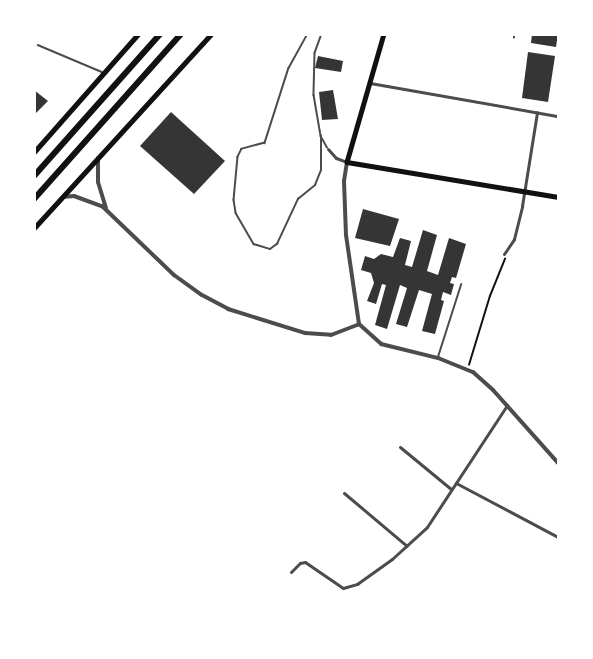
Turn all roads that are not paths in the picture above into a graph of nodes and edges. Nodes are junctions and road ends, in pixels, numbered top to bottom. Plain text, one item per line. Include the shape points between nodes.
1 (138, 34) edge
2 (160, 34) edge
3 (181, 34) edge
4 (211, 34) edge
5 (308, 34) edge
6 (322, 34) edge
7 (384, 34) edge
8 (38, 45) dead end
9 (103, 72) junction
10 (368, 83) junction
11 (537, 112) junction
12 (558, 116) edge
13 (321, 136) junction
14 (328, 149) joint
15 (34, 152) edge
16 (98, 158) junction
17 (347, 162) junction
18 (34, 176) edge
19 (524, 191) junction
20 (558, 197) edge
21 (62, 198) junction
22 (34, 199) edge
23 (108, 212) junction
24 (34, 228) edge
25 (504, 254) road end
26 (461, 285) dead end
27 (359, 324) junction
28 (438, 358) junction
29 (507, 405) junction
30 (400, 447) dead end
31 (558, 463) edge
32 (456, 483) junction
33 (451, 489) junction
34 (344, 493) dead end
35 (558, 537) edge
36 (408, 546) junction
37 (291, 572) dead end

1 - 9 main road
2 - 18 highway
3 - 22 highway
4 - 16 main road
5 - 13 lane via 289,68 265,143 242,149 238,157 236,213 254,244 270,249 277,244 298,200 315,184 321,170
6 - 13 lane via 315,53 314,95
7 - 10 main road
8 - 9 lane
9 - 15 main road
10 - 11 street
10 - 17 main road
11 - 12 street
11 - 19 street
13 - 14 lane
14 - 17 street
16 - 21 main road
16 - 23 street via 98,182
17 - 19 main road
17 - 27 street via 346,235
19 - 20 main road
19 - 25 street via 514,239
21 - 23 street via 74,196
21 - 24 main road
23 - 27 street via 174,275 222,306 305,333 330,334
26 - 28 lane
27 - 28 street via 381,344
28 - 29 street via 467,369
29 - 31 street
29 - 32 street
30 - 33 street
32 - 33 street
32 - 35 street
33 - 36 street via 427,527
34 - 36 street
36 - 37 street via 350,587 330,582 305,562

